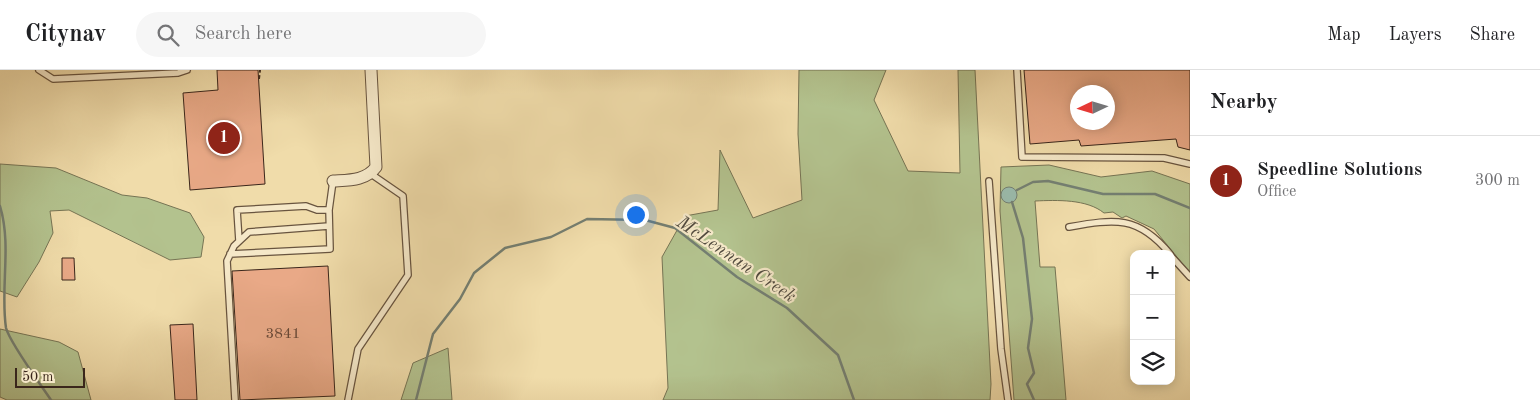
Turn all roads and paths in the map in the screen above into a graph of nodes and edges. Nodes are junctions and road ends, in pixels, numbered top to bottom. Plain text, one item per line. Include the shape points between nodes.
1 (39, 70) edge
2 (187, 70) edge
3 (260, 70) edge
4 (371, 70) edge
5 (1017, 70) edge
6 (259, 79) dead end
7 (1190, 164) edge
8 (371, 174) junction
9 (333, 181) joint
10 (988, 181) dead end
11 (329, 210) junction
12 (329, 226) junction
13 (1069, 227) dead end
14 (239, 241) junction
15 (1165, 250) edge
16 (230, 254) junction
17 (1175, 260) edge
18 (1190, 277) edge
19 (235, 400) edge
20 (348, 400) edge
21 (1008, 400) edge

1 - 2 lane via 53,79
3 - 6 path
4 - 8 street via 376,157 376,167
5 - 7 lane via 1022,157 1164,158
8 - 9 street
8 - 20 lane via 403,196 408,275 358,349
9 - 11 lane
10 - 21 lane
11 - 12 lane
11 - 14 lane via 306,206 237,210
12 - 14 lane via 249,232
12 - 16 lane via 330,249
13 - 15 lane via 1104,221 1123,222 1144,228
14 - 16 lane
16 - 19 lane via 227,261
17 - 18 lane

